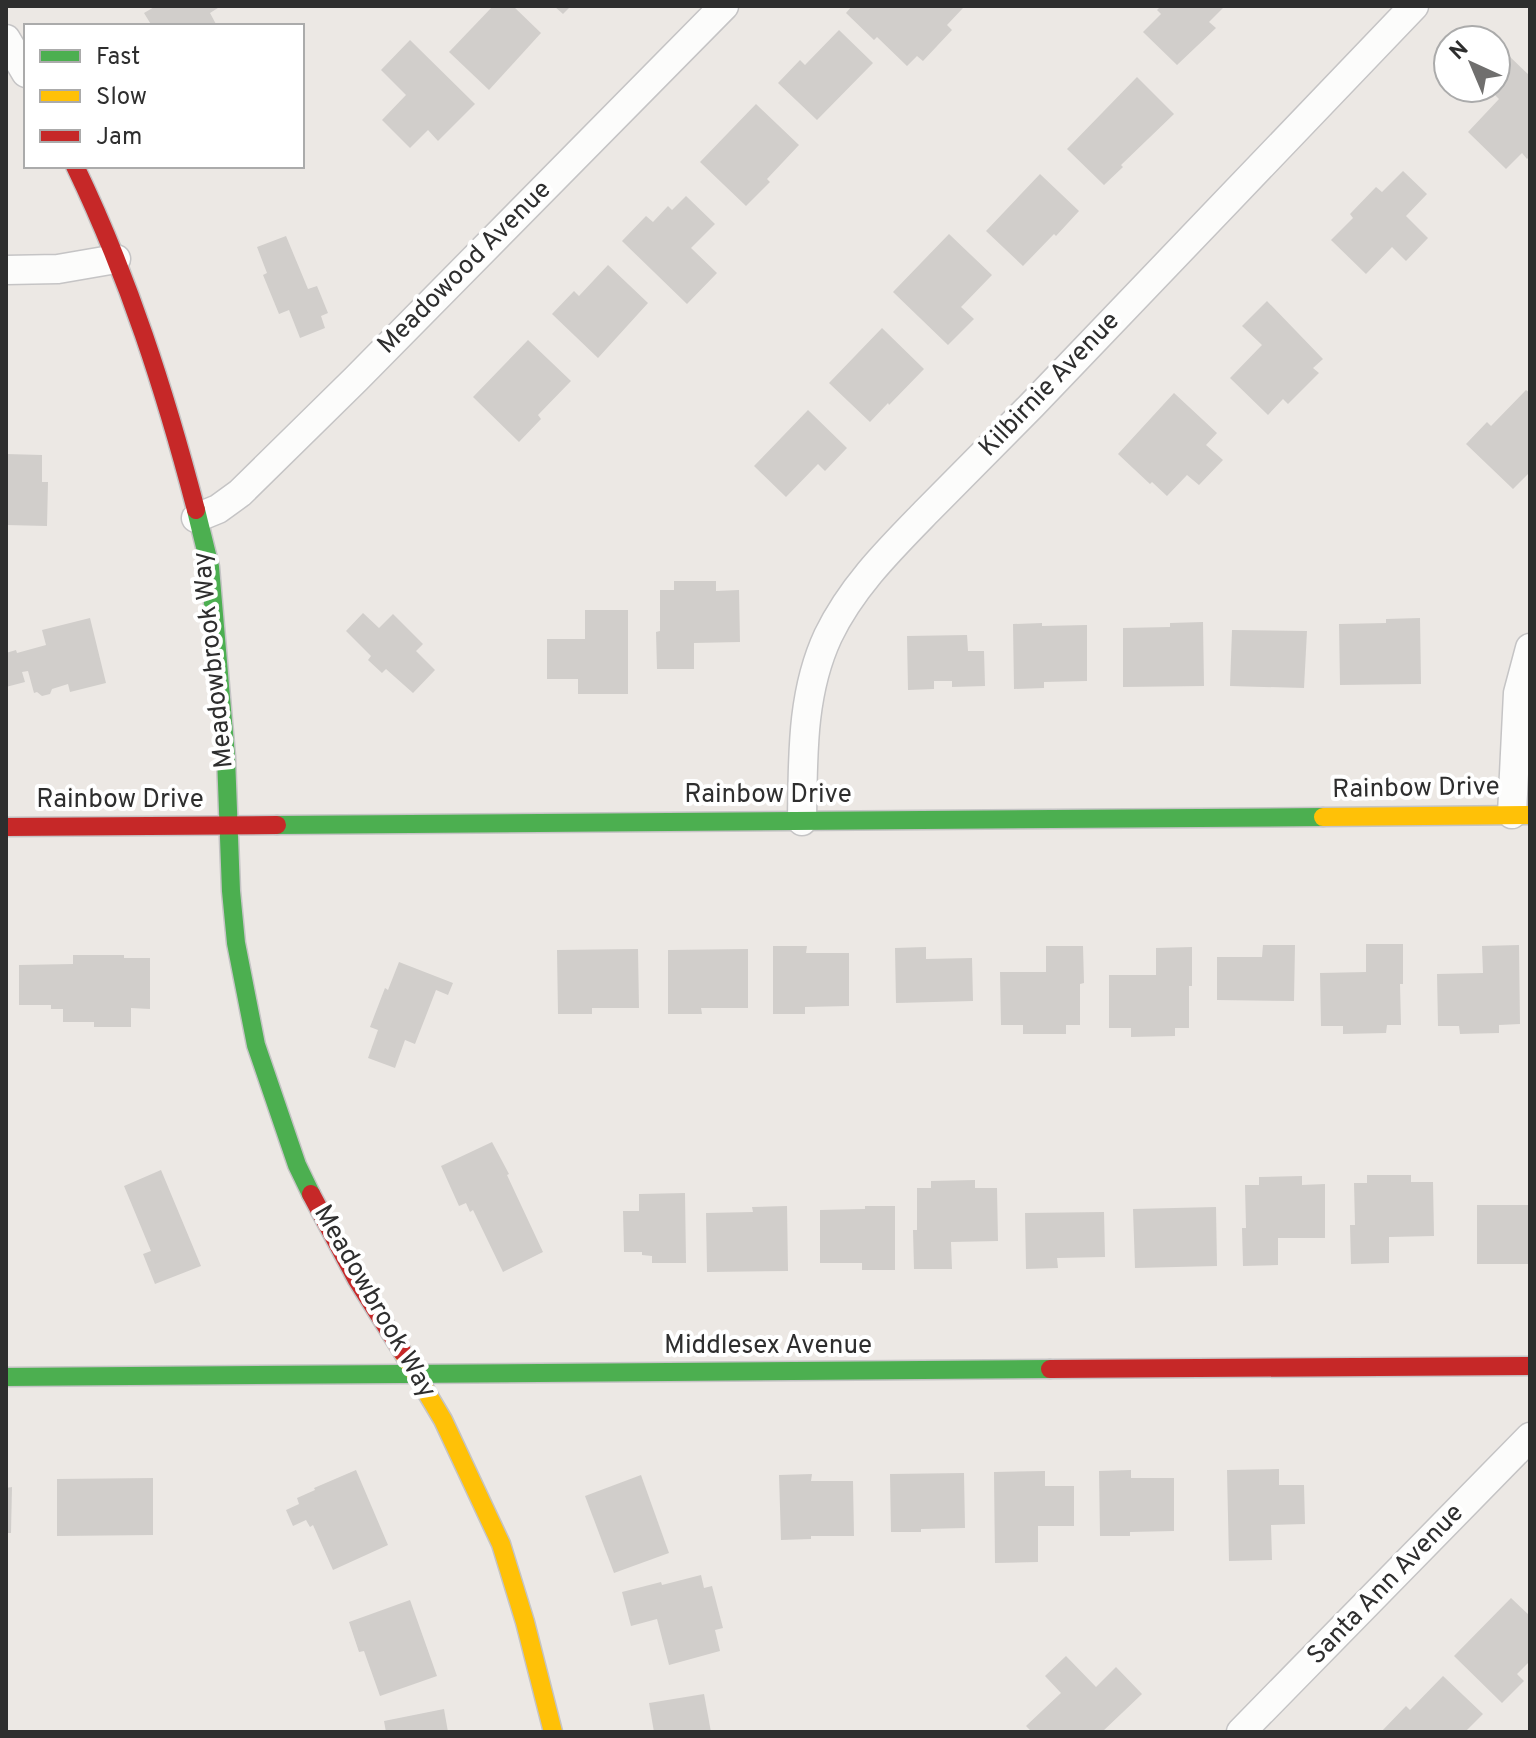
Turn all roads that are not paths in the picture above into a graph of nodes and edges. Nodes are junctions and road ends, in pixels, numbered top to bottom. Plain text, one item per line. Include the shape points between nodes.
1 (724, 6) edge
2 (1414, 6) edge
3 (6, 39) edge
4 (24, 70) edge
5 (76, 168) edge
6 (116, 259) junction
7 (6, 270) edge
8 (196, 518) junction
9 (1530, 648) edge
10 (1521, 814) edge
11 (802, 821) junction
12 (228, 825) junction
13 (6, 827) edge
14 (1530, 1366) edge
15 (417, 1375) junction
16 (6, 1377) edge
17 (1530, 1437) edge
18 (553, 1732) edge
19 (1241, 1732) edge

1 - 8 street, Meadowood Avenue via 240,493
2 - 11 street, Kilbirnie Avenue via 875,564 846,603 816,669 807,707
3 - 4 street
5 - 6 street, Meadowbrook Way
6 - 7 street via 58,269
6 - 8 street, Meadowbrook Way via 158,372
8 - 12 street, Meadowbrook Way via 210,567
9 - 10 street via 1518,693
10 - 11 street, Rainbow Drive
11 - 12 street, Rainbow Drive
12 - 13 street, Rainbow Drive
12 - 15 street, Meadowbrook Way via 243,980 279,1118 321,1216
14 - 15 street, Middlesex Avenue
15 - 16 street, Middlesex Avenue
15 - 18 street, Meadowbrook Way via 501,1544
17 - 19 street, Santa Ann Avenue

